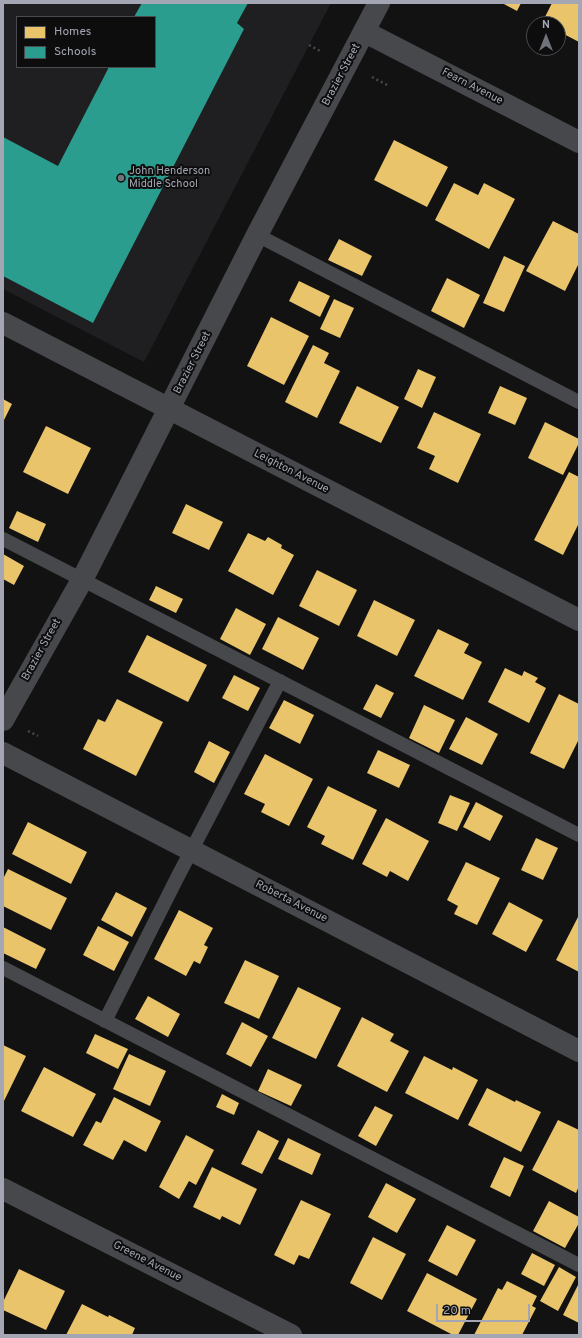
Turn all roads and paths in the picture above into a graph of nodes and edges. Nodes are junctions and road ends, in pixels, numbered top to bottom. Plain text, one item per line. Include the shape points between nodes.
1 (379, 3) edge
2 (365, 32) junction
3 (309, 45) dead end
4 (323, 52) dead end
5 (366, 74) dead end
6 (390, 86) dead end
7 (579, 142) edge
8 (257, 235) junction
9 (3, 323) edge
10 (579, 402) edge
11 (170, 409) junction
12 (3, 539) edge
13 (82, 580) junction
14 (579, 620) edge
15 (280, 681) junction
16 (3, 720) edge
17 (3, 753) edge
18 (579, 835) edge
19 (192, 851) junction
20 (3, 968) edge
21 (105, 1021) junction
22 (579, 1051) edge
23 (3, 1189) edge
24 (579, 1265) edge
25 (291, 1335) edge

1 - 2 street, Brazier Street
2 - 7 street, Fearn Avenue
2 - 8 street, Brazier Street
3 - 4 path
5 - 6 path
8 - 10 lane
8 - 11 street, Brazier Street
9 - 11 street, Leighton Avenue
11 - 13 street, Brazier Street
11 - 14 street, Leighton Avenue
12 - 13 lane
13 - 15 lane
13 - 16 street, Brazier Street
15 - 18 lane
15 - 19 lane
17 - 19 street, Roberta Avenue
19 - 21 lane
19 - 22 street, Roberta Avenue
20 - 21 lane
21 - 24 lane
23 - 25 street, Greene Avenue

